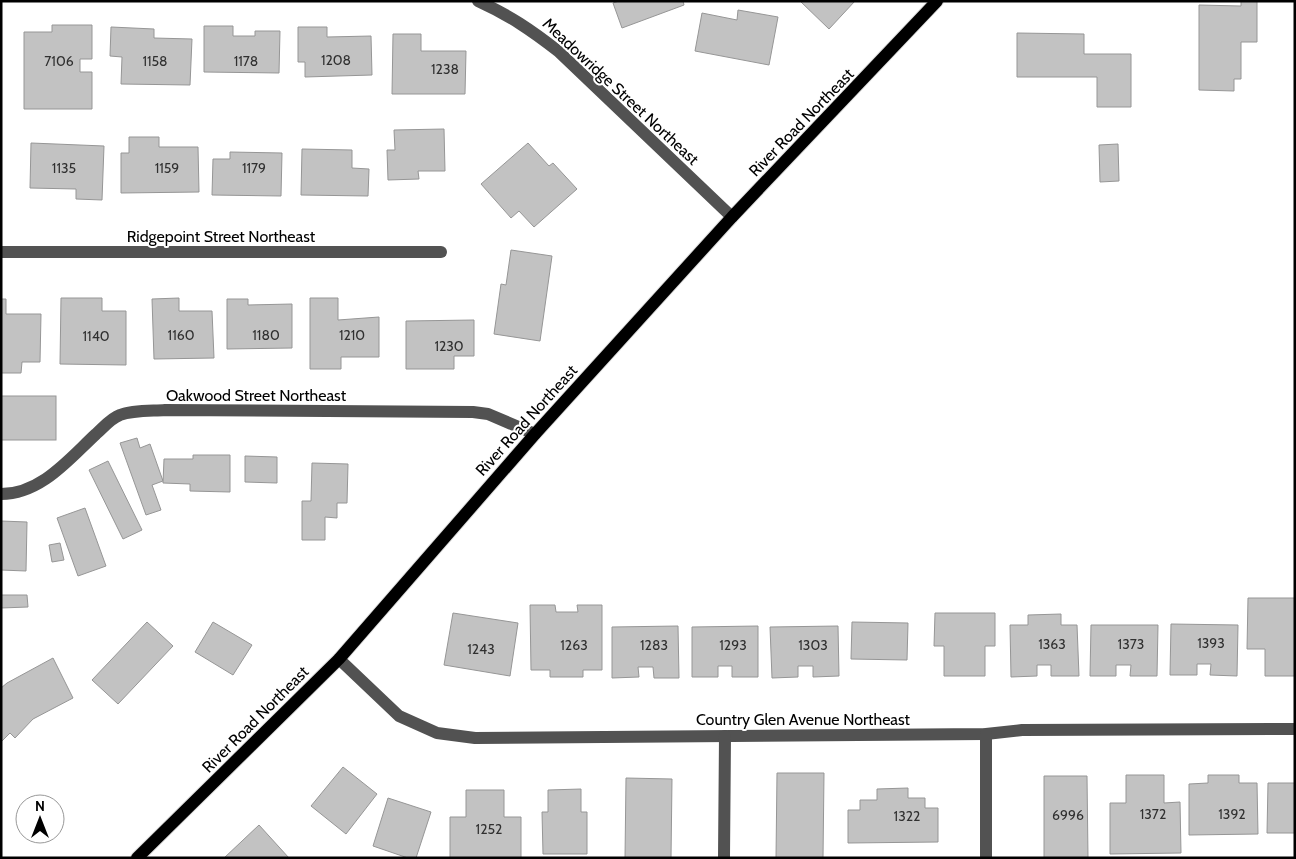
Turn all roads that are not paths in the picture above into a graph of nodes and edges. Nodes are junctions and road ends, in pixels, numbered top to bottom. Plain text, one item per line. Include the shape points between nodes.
1 (478, 1) edge
2 (937, 1) edge
3 (732, 217) junction
4 (1, 252) edge
5 (441, 252) dead end
6 (535, 434) junction
7 (1, 494) edge
8 (339, 659) junction
9 (1295, 729) edge
10 (986, 734) junction
11 (725, 736) junction
12 (137, 858) edge
13 (724, 858) edge
14 (986, 858) edge

1 - 3 street, Meadowridge Street Northeast via 526,26 558,51
2 - 3 main road, River Road Northeast
3 - 6 main road, River Road Northeast
4 - 5 street, Ridgepoint Street Northeast
6 - 7 street, Oakwood Street Northeast via 488,414 473,412 136,412 119,415 106,424 49,478 29,489
6 - 8 main road, River Road Northeast
8 - 11 street, Country Glen Avenue Northeast via 399,716 437,733 475,738
8 - 12 main road, River Road Northeast
9 - 10 street, Country Glen Avenue Northeast via 1022,730
10 - 11 street, Country Glen Avenue Northeast
10 - 14 street
11 - 13 street

